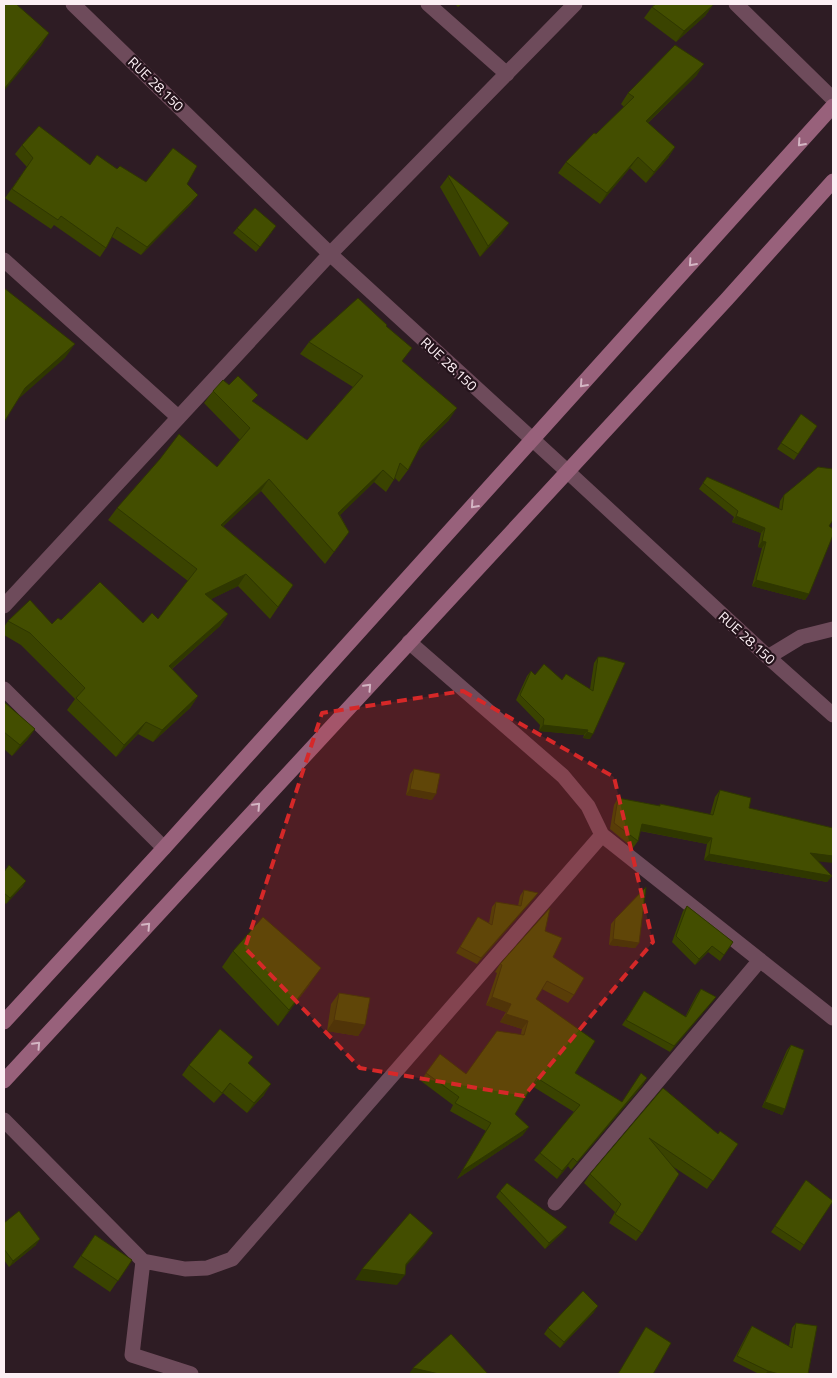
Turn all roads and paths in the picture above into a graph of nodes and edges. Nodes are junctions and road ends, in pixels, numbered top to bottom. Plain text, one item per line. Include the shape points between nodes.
1 (73, 4) edge
2 (428, 4) edge
3 (575, 4) edge
4 (736, 4) edge
5 (507, 74) junction
6 (833, 99) edge
7 (833, 106) edge
8 (833, 180) edge
9 (330, 254) junction
10 (5, 262) edge
11 (178, 417) junction
12 (532, 440) junction
13 (567, 471) junction
14 (4, 606) edge
15 (833, 629) edge
16 (409, 642) junction
17 (768, 657) junction
18 (4, 689) edge
19 (833, 715) edge
20 (602, 835) junction
21 (164, 848) junction
22 (760, 960) junction
23 (833, 1018) edge
24 (4, 1022) edge
25 (4, 1081) edge
26 (4, 1120) edge
27 (554, 1203) dead end
28 (143, 1261) junction
29 (192, 1374) edge

1 - 9 street, RUE 28.150
2 - 5 street
3 - 5 street
4 - 6 street
5 - 9 street
7 -> 12 main road
8 - 13 main road
9 - 11 street
9 - 12 street, RUE 28.150
10 - 11 street
11 - 14 street
12 - 13 street, RUE 28.150
12 -> 21 main road
13 - 16 main road
13 - 17 street, RUE 28.150
15 - 17 street via 801,637
16 - 20 street via 563,776 588,806
25 -> 16 main road
17 - 19 street, RUE 28.150
18 - 21 street
20 - 22 street
20 - 28 street via 232,1259 207,1268 184,1270
21 - 24 main road
22 - 23 street
22 - 27 street
26 - 28 street
28 - 29 street via 132,1355

